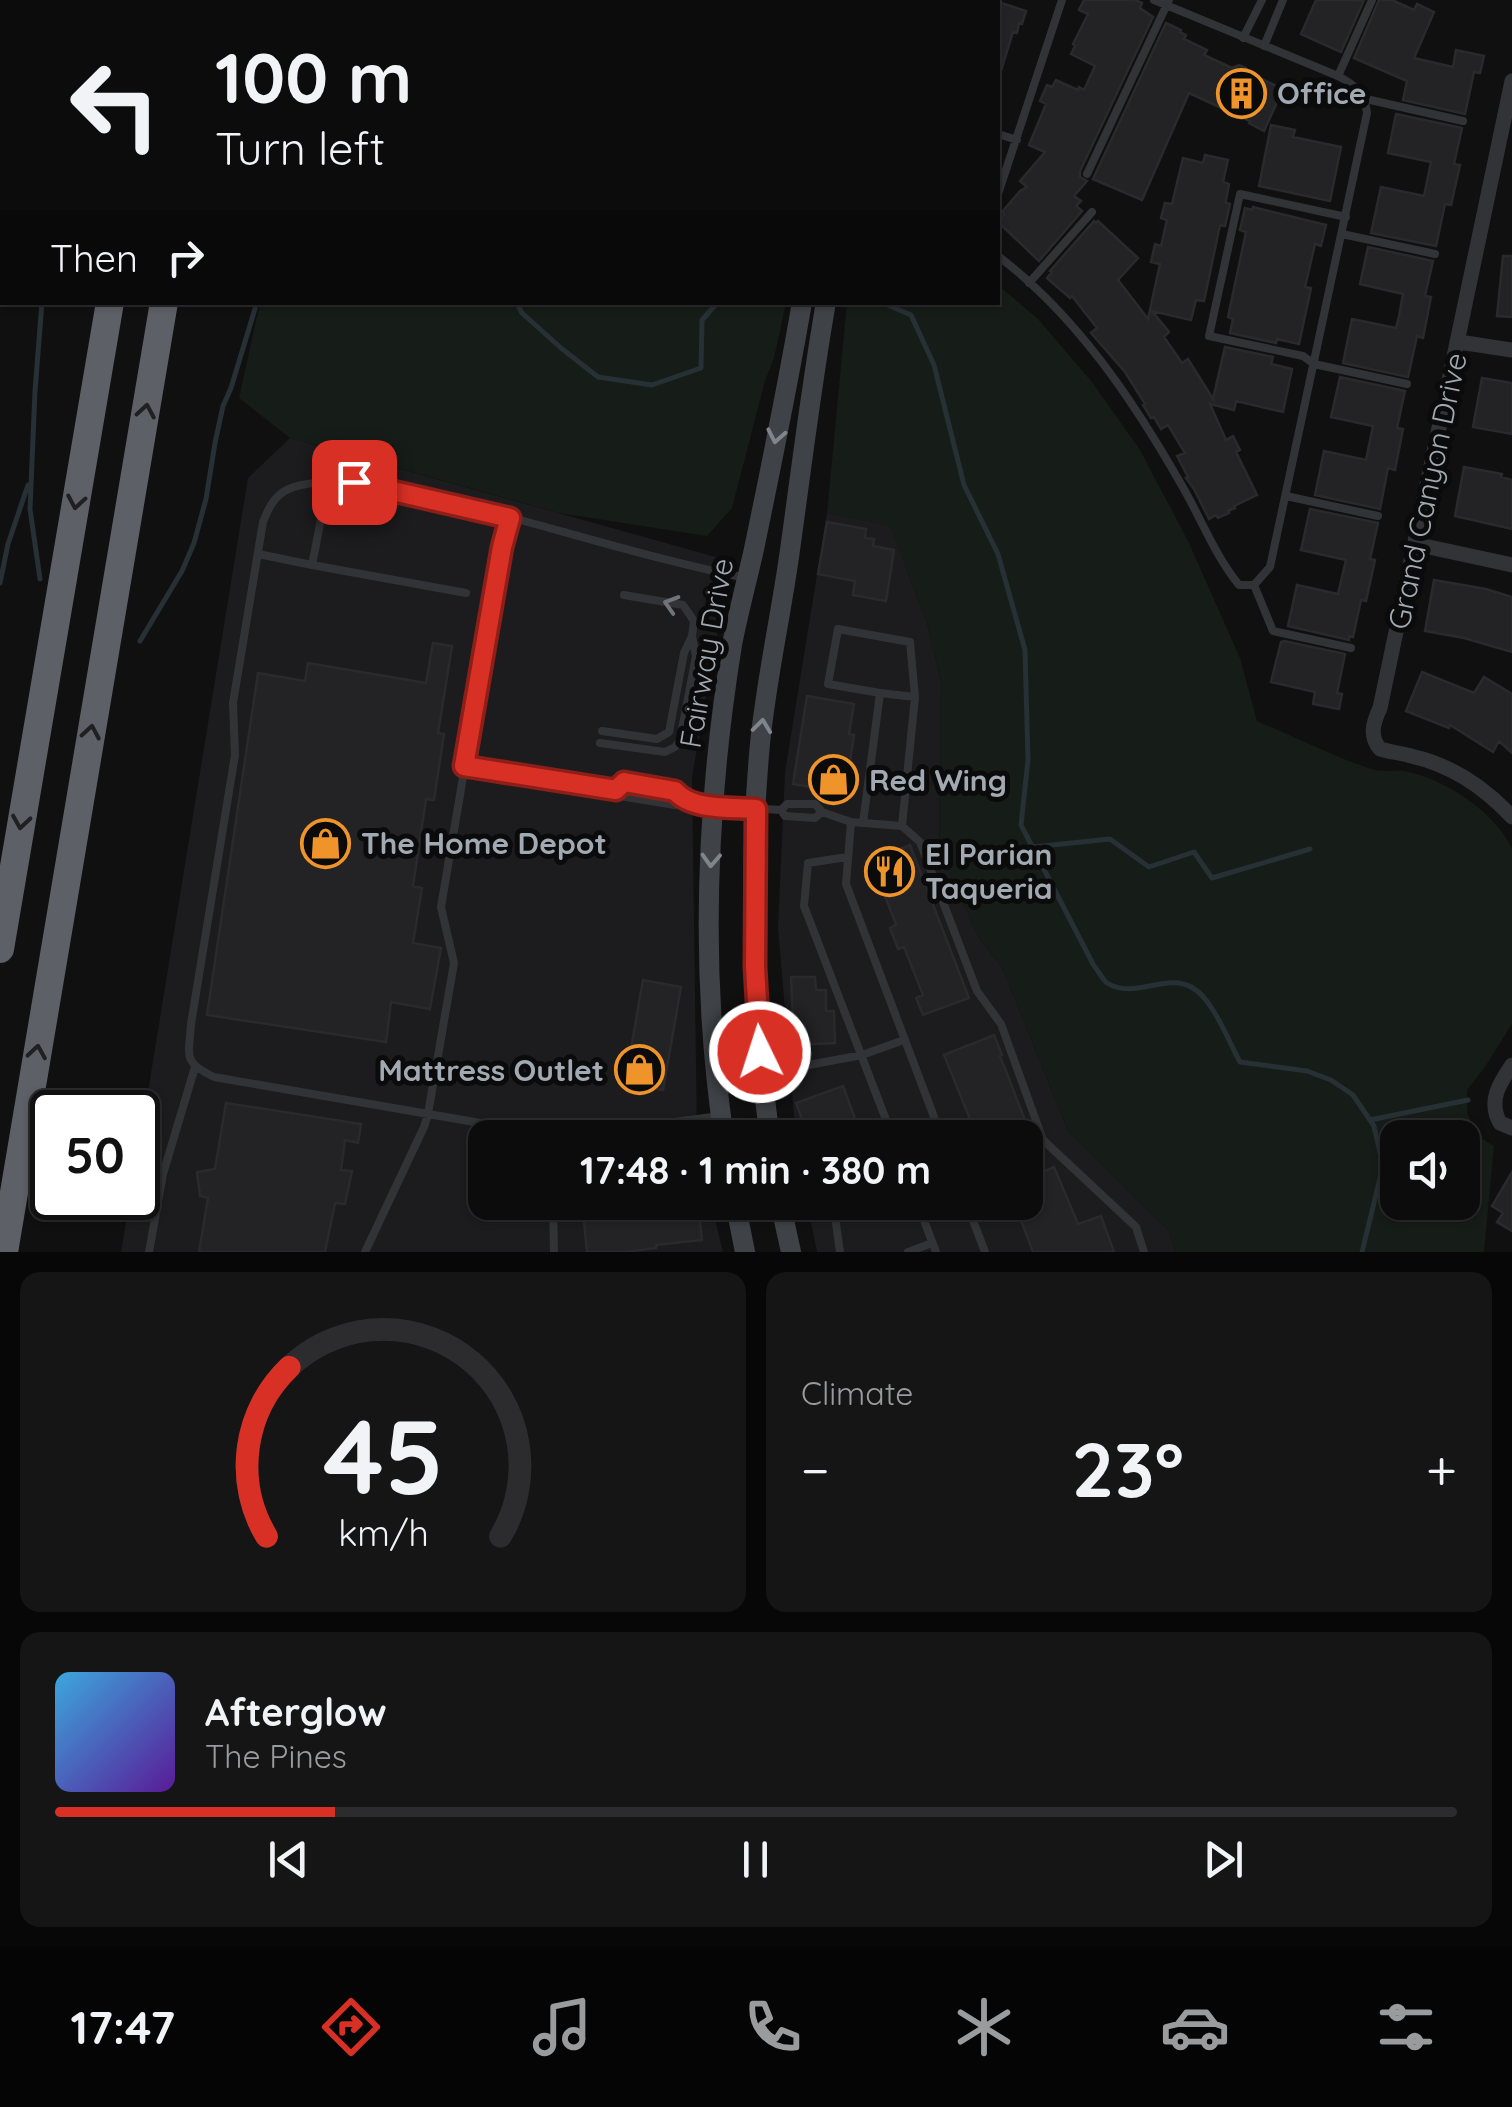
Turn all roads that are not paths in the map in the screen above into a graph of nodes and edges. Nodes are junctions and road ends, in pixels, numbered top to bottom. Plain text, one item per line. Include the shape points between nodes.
1 (1062, 0) edge
2 (1154, 0) edge
3 (1262, 0) edge
4 (1283, 0) edge
5 (1372, 0) edge
6 (1167, 3) edge
7 (1243, 38) junction
8 (1264, 46) junction
9 (1338, 76) junction
10 (1512, 81) edge
11 (1366, 100) junction
12 (1464, 121) dead end
13 (1000, 135) edge
14 (1017, 140) junction
15 (1505, 144) edge
16 (1087, 174) dead end
17 (1000, 188) edge
18 (1092, 212) dead end
19 (1346, 217) junction
20 (1342, 234) junction
21 (1435, 254) dead end
22 (1000, 258) edge
23 (1030, 283) junction
24 (109, 305) edge
25 (163, 305) edge
26 (802, 305) edge
27 (826, 305) edge
28 (1459, 342) junction
29 (1512, 350) edge
30 (1314, 364) junction
31 (1407, 384) dead end
32 (1286, 496) junction
33 (322, 514) dead end
34 (1378, 516) dead end
35 (510, 518) junction
36 (1415, 544) junction
37 (258, 554) junction
38 (312, 565) junction
39 (1512, 565) edge
40 (747, 578) junction
41 (1254, 585) junction
42 (466, 594) dead end
43 (624, 595) dead end
44 (692, 636) junction
45 (1351, 648) dead end
46 (880, 693) junction
47 (914, 697) junction
48 (602, 731) dead end
49 (600, 743) dead end
50 (464, 766) junction
51 (714, 806) junction
52 (756, 809) junction
53 (1512, 817) edge
54 (850, 822) junction
55 (863, 823) junction
56 (902, 826) junction
57 (847, 857) junction
58 (0, 948) edge
59 (904, 1040) junction
60 (862, 1056) junction
61 (1512, 1065) edge
62 (196, 1068) junction
63 (762, 1073) junction
64 (428, 1114) junction
65 (720, 1116) junction
66 (688, 1120) edge
67 (721, 1120) edge
68 (768, 1120) edge
69 (886, 1120) edge
70 (935, 1120) edge
71 (468, 1121) edge
72 (1512, 1128) edge
73 (553, 1220) edge
74 (739, 1220) edge
75 (784, 1220) edge
76 (835, 1220) edge
77 (924, 1220) edge
78 (973, 1220) edge
79 (934, 1247) edge
80 (4, 1252) edge
81 (149, 1252) edge
82 (365, 1252) edge
83 (554, 1252) edge
84 (745, 1252) edge
85 (790, 1252) edge
86 (840, 1252) edge
87 (908, 1252) edge
88 (985, 1252) edge
89 (1144, 1252) edge

1 - 14 lane
2 - 6 lane
3 - 7 lane
4 - 8 lane
5 - 9 lane
6 - 7 lane
6 - 16 lane
7 - 8 lane
8 - 9 lane
9 - 11 lane
10 - 15 street, Grand Canyon Drive
11 - 12 lane
11 - 19 lane
13 - 14 lane
14 - 17 lane
15 - 28 street, Grand Canyon Drive
18 - 23 lane
19 - 20 lane
19 - 30 lane via 1240,194 1209,336 1304,356
20 - 21 lane
20 - 30 lane
22 - 23 lane
23 - 41 lane via 1064,316 1148,428 1222,564 1239,584
24 -> 58 highway
80 -> 25 highway
26 -> 40 main road, Fairway Drive
52 -> 27 main road via 763,718
28 - 29 street
28 - 36 street, Grand Canyon Drive
30 - 31 lane
30 - 32 lane
32 - 34 lane
32 - 41 lane via 1270,567
33 - 38 lane
35 - 37 lane via 354,482 311,483 288,489 270,505
35 - 40 lane
35 - 50 lane
36 - 39 street
36 - 53 street, Grand Canyon Drive via 1372,736 1380,749 1463,776
37 - 38 lane
37 - 62 lane via 191,1024 190,1062
38 - 42 lane
40 - 51 main road, Fairway Drive
41 - 45 lane via 1273,631
44 -> 43 lane via 694,621 683,605
44 - 48 lane via 669,732 658,739
44 - 49 lane via 696,656 678,744 660,752
46 - 47 lane
46 - 47 lane via 828,684 838,629 910,642
46 - 55 lane
47 - 56 lane
50 - 51 lane via 675,805 682,800
50 - 64 lane via 441,907 454,963
51 - 52 lane
51 -> 65 main road, Fairway Drive via 710,952
52 - 54 lane via 815,818 822,812
52 - 63 main road
54 - 55 lane
54 - 57 lane
55 - 56 lane
56 - 89 lane via 920,842 977,991 1001,1024 1042,1140 1136,1227
57 - 59 lane via 846,884
57 - 60 lane via 808,862 804,906
59 - 60 lane
59 - 70 lane
60 - 63 lane
60 - 69 lane
61 - 72 street via 1494,1095 1494,1111 1500,1124
62 - 64 lane via 214,1077
62 - 81 lane via 163,1174
63 - 68 main road
64 - 71 lane
64 - 82 lane
65 - 66 lane
65 - 67 main road, Fairway Drive
73 - 83 lane
74 - 84 main road
75 - 85 main road
76 - 86 lane
77 - 79 lane
78 - 88 lane
79 - 87 lane

